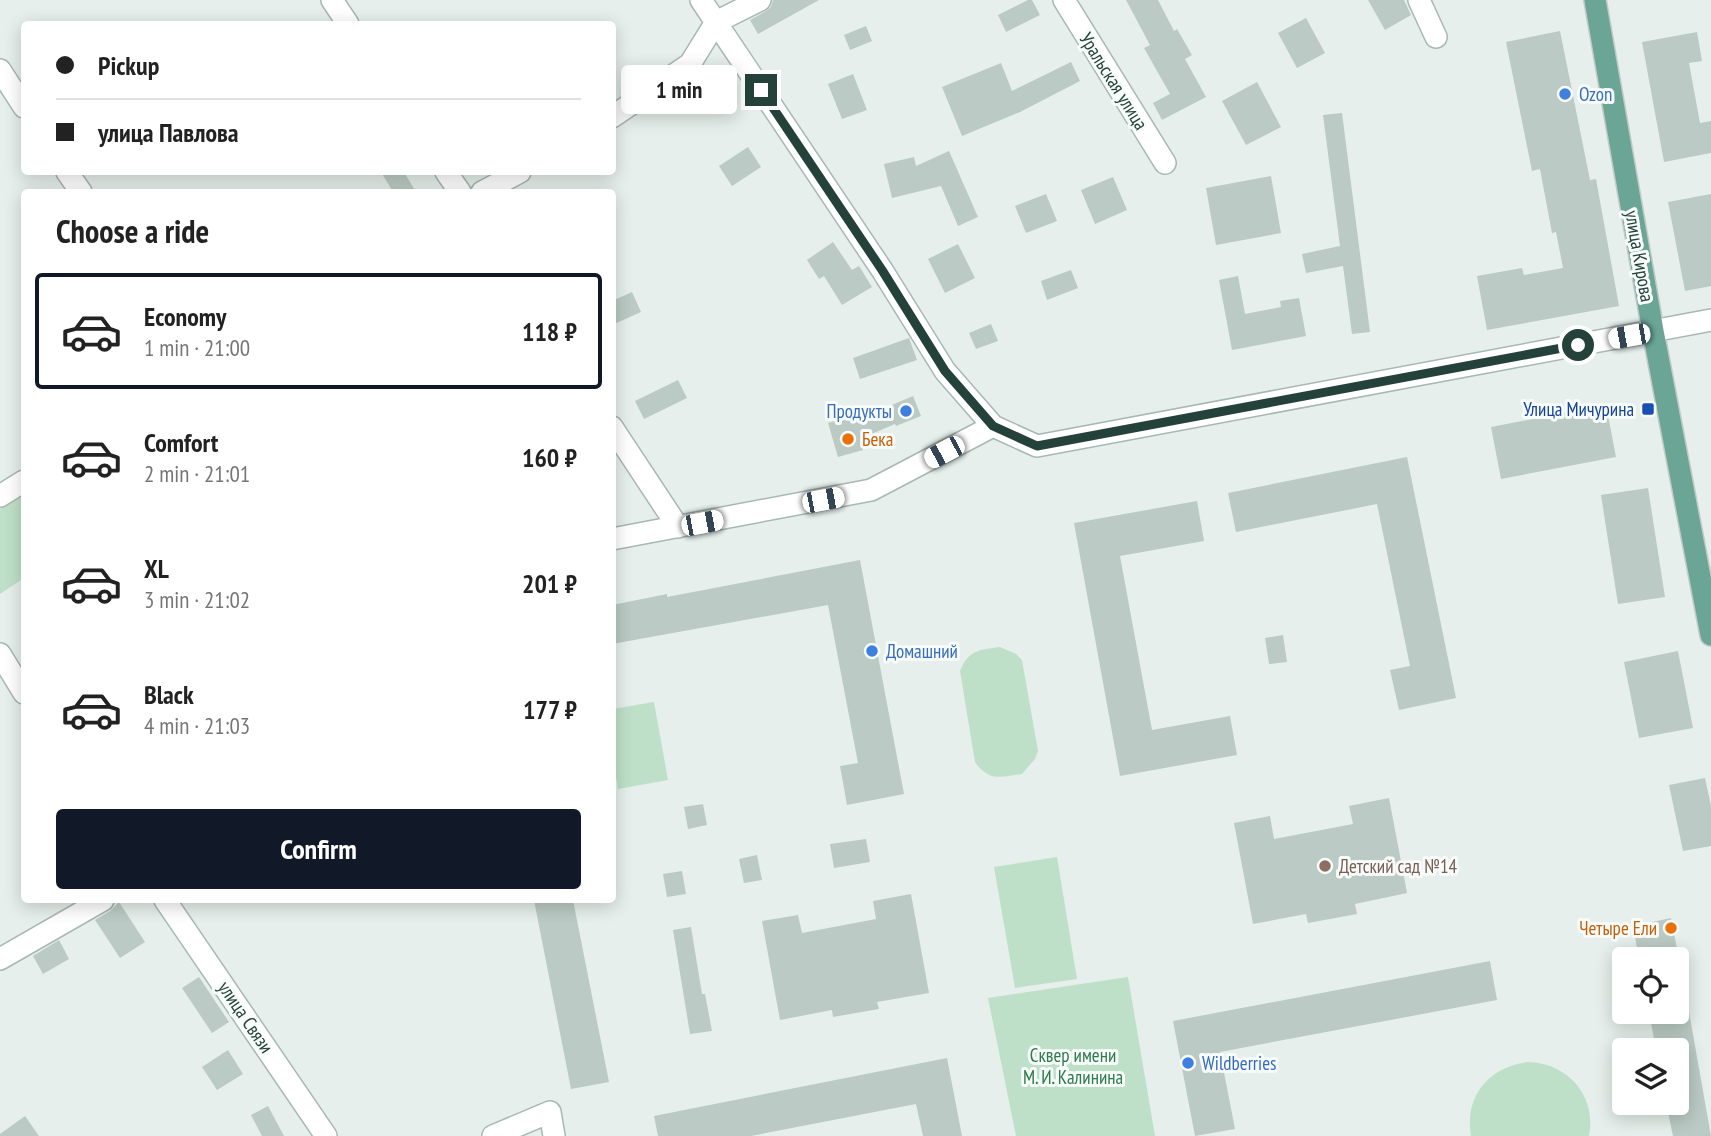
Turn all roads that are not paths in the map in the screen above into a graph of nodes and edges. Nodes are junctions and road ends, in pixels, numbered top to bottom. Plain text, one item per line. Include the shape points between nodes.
1 (332, 0) edge
2 (701, 0) edge
3 (760, 0) edge
4 (1064, 0) edge
5 (1419, 0) edge
6 (1595, 0) edge
7 (346, 21) edge
8 (716, 22) junction
9 (1436, 37) dead end
10 (0, 70) edge
11 (21, 102) edge
12 (616, 114) edge
13 (1164, 163) dead end
14 (514, 175) edge
15 (488, 189) edge
16 (1711, 320) edge
17 (1653, 331) junction
18 (993, 426) junction
19 (616, 433) edge
20 (21, 483) edge
21 (0, 496) edge
22 (678, 527) junction
23 (616, 538) edge
24 (1711, 635) edge
25 (0, 654) edge
26 (21, 688) edge
27 (98, 903) edge
28 (167, 903) edge
29 (0, 959) edge
30 (326, 1136) edge
31 (493, 1136) edge
32 (554, 1136) edge

1 - 7 street
2 - 8 street
3 - 8 street
4 - 13 street, Уральская улица
5 - 9 street
6 - 17 main road, улица Кирова
8 - 12 street via 690,64
8 - 18 street via 945,371
10 - 11 street
14 - 15 street
16 - 17 street
17 - 18 street via 1037,446
17 - 24 main road, улица Кирова
18 - 22 street via 871,491
19 - 22 street
20 - 21 street
22 - 23 street
25 - 26 street
27 - 29 street
28 - 30 street, улица Связи
31 - 32 street via 550,1112

